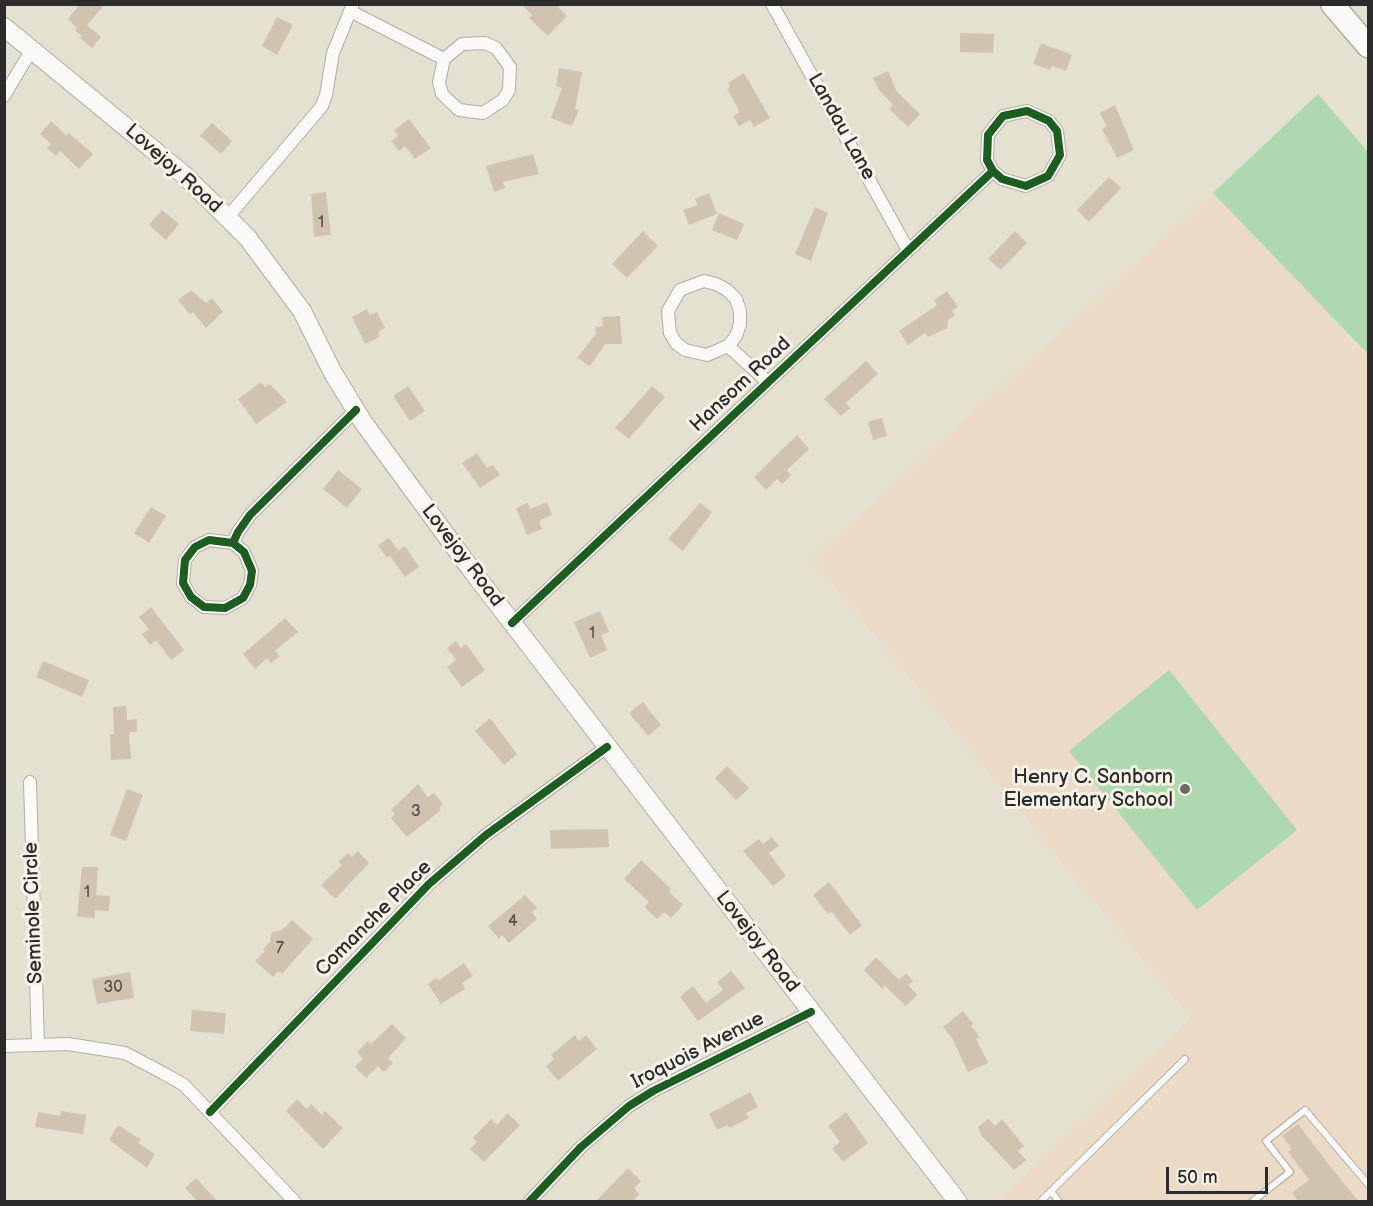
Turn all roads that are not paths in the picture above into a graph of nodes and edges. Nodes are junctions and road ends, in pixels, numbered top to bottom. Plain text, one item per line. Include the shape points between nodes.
1 (772, 4) edge
2 (1332, 4) edge
3 (351, 8) edge
4 (4, 27) edge
5 (1368, 46) edge
6 (32, 49) junction
7 (444, 59) junction
8 (4, 96) edge
9 (993, 171) junction
10 (227, 218) junction
11 (908, 250) junction
12 (728, 346) junction
13 (768, 382) junction
14 (356, 410) junction
15 (233, 543) junction
16 (512, 623) junction
17 (607, 747) junction
18 (30, 782) dead end
19 (811, 1012) junction
20 (38, 1045) junction
21 (4, 1046) edge
22 (1185, 1059) dead end
23 (210, 1112) junction
24 (1368, 1184) edge
25 (1051, 1191) junction
26 (295, 1202) edge
27 (529, 1202) edge
28 (958, 1202) edge
29 (1040, 1202) edge
30 (1059, 1202) edge
31 (1252, 1202) edge

1 - 11 street, Landau Lane
2 - 5 highway
3 - 7 street
3 - 10 street via 333,53 322,106
4 - 6 main road, Lovejoy Road
6 - 8 street
6 - 10 main road, Lovejoy Road via 184,175
7 - 7 street via 439,82 449,104 465,112 483,113 494,108 509,90 510,66 496,48 485,43 462,44
9 - 9 street via 987,160 987,141 1003,116 1027,111 1049,121 1057,131 1060,155 1048,176 1038,183 1013,184
9 - 11 street, Hansom Road
10 - 14 main road, Lovejoy Road via 247,237 296,302
11 - 13 street, Hansom Road
12 - 12 street via 707,355 696,354 676,343 670,333 668,310 680,290 704,282 716,284 736,299 740,311 738,330
12 - 13 street
13 - 16 street, Hansom Road
14 - 15 street via 250,516
14 - 16 main road, Lovejoy Road
15 - 15 street via 209,540 195,547 185,560 182,576 186,591 204,607 232,606 243,598 250,585 252,571 248,558
16 - 17 main road, Lovejoy Road
17 - 19 main road, Lovejoy Road
17 - 23 street, Comanche Place via 486,835 429,884
18 - 20 street, Seminole Circle
19 - 27 street, Iroquois Avenue via 629,1106 581,1147
19 - 28 main road, Lovejoy Road
20 - 21 street
20 - 23 street via 68,1044 125,1053 184,1085
22 - 25 lane
23 - 26 street
24 - 31 lane via 1305,1110 1266,1141 1290,1172
25 - 29 lane
25 - 30 lane

